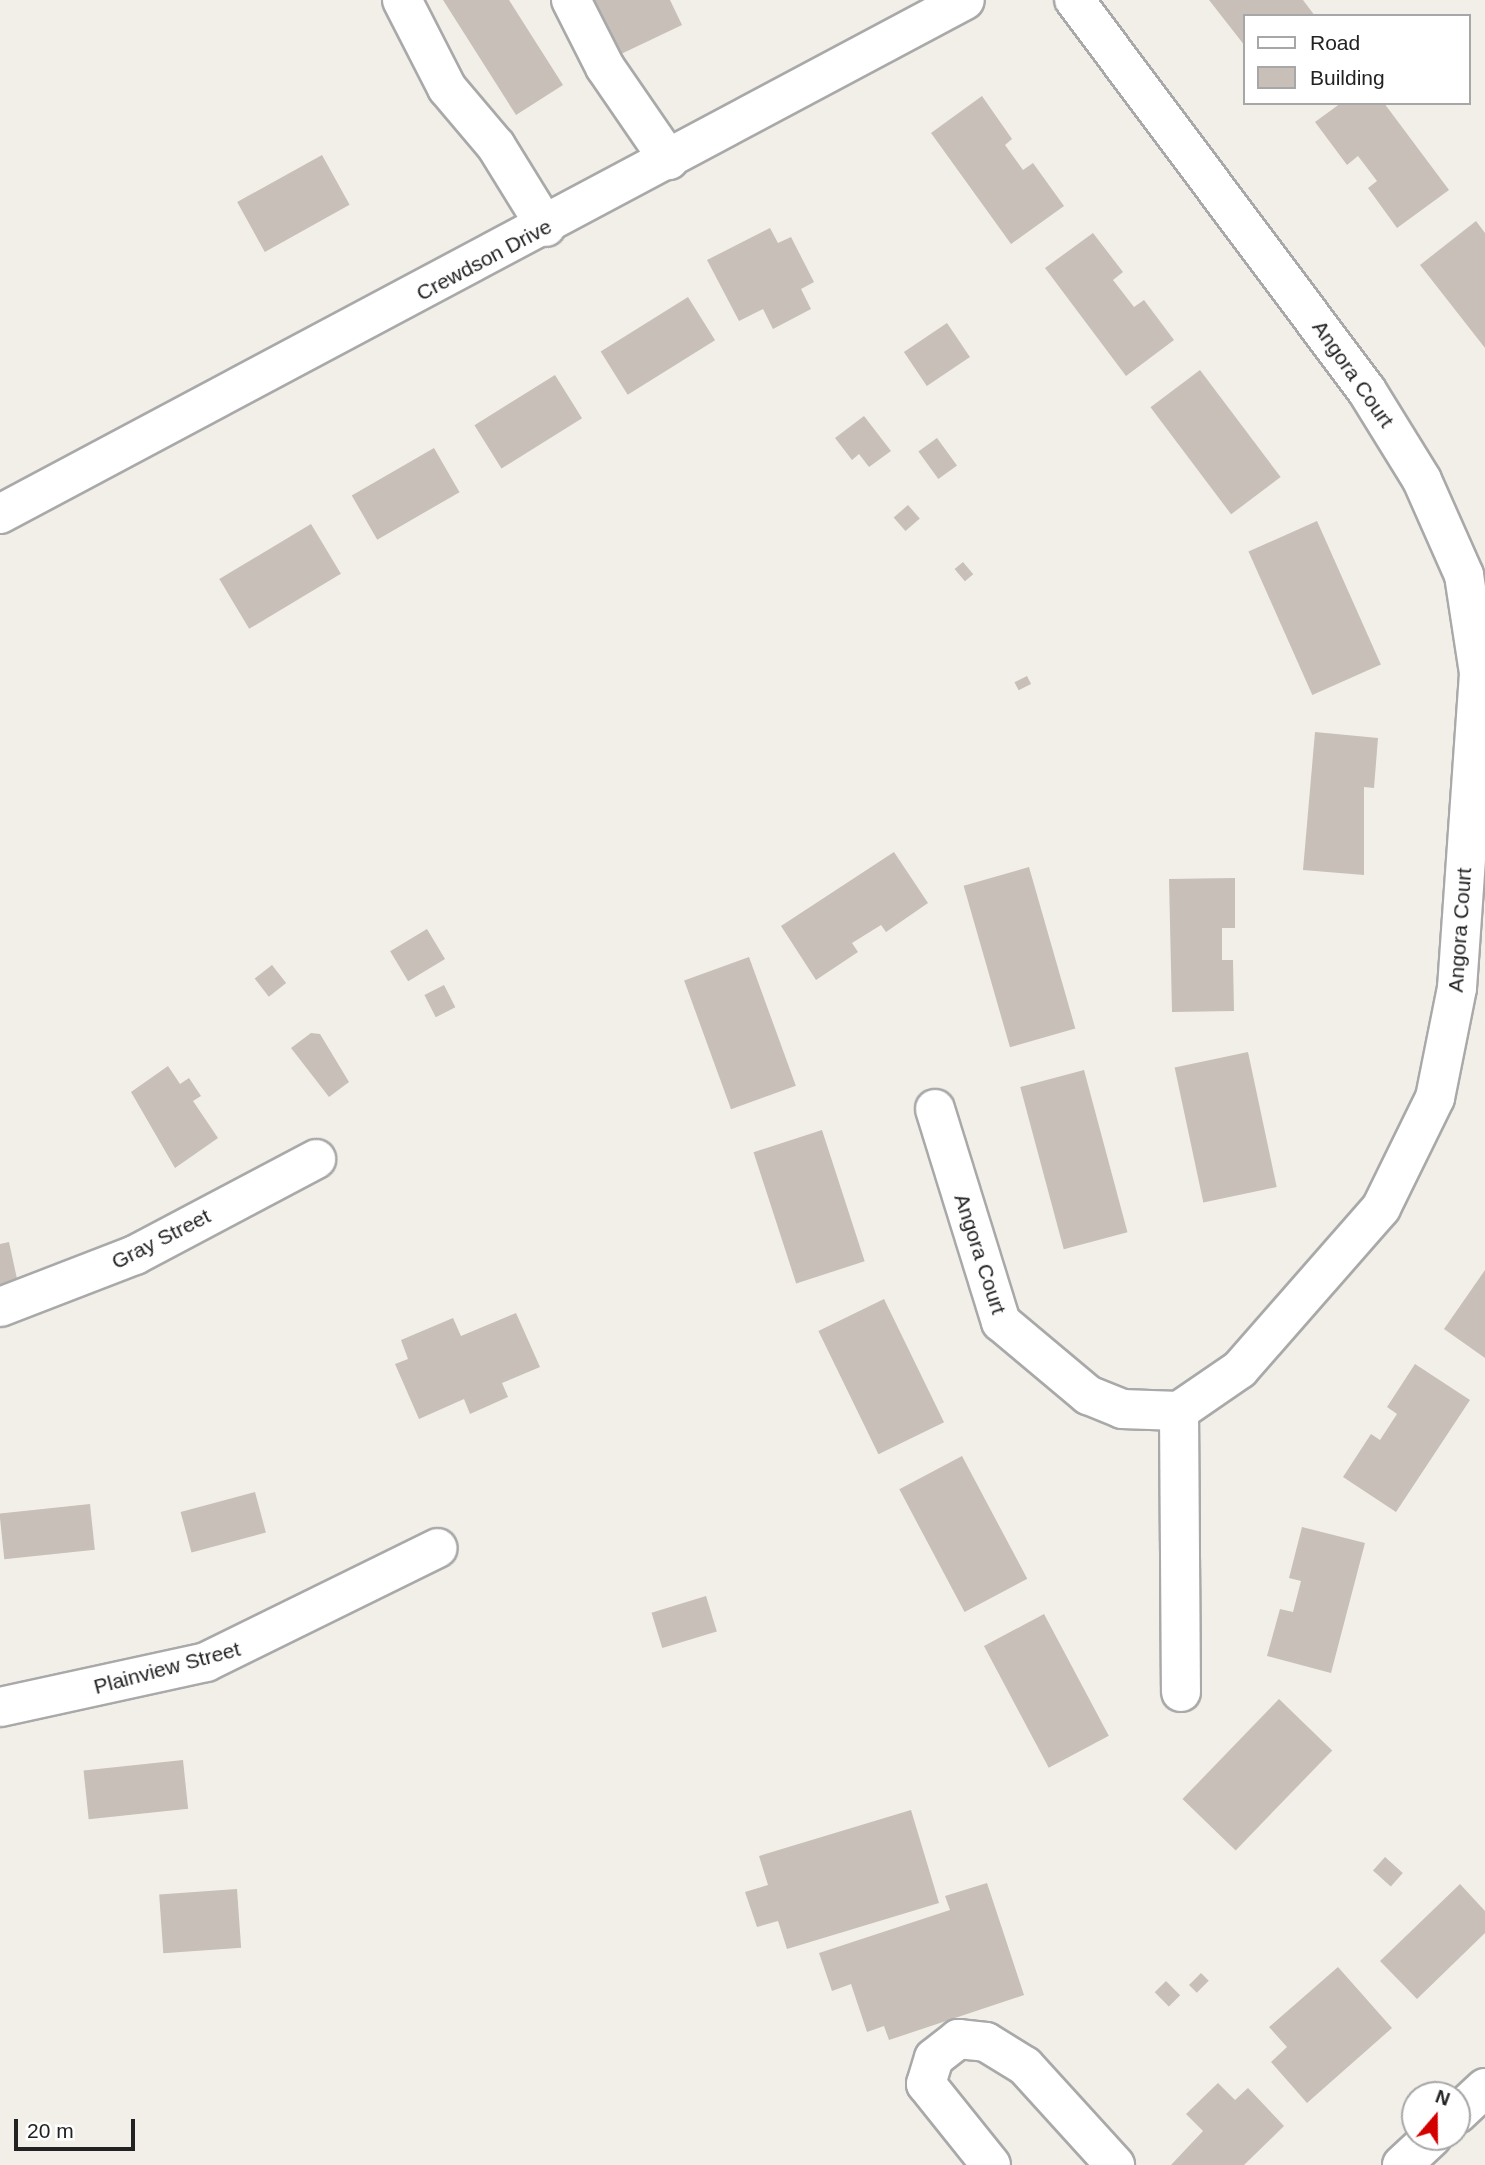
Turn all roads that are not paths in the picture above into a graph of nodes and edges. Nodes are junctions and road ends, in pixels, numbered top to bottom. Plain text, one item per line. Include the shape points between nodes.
1 (402, 0) edge
2 (571, 0) edge
3 (965, 0) edge
4 (1074, 0) edge
5 (669, 160) junction
6 (545, 227) junction
7 (0, 514) edge
8 (1481, 706) edge
9 (935, 1109) dead end
10 (316, 1159) dead end
11 (0, 1307) edge
12 (1178, 1411) junction
13 (438, 1548) dead end
14 (1181, 1692) dead end
15 (0, 1707) edge
16 (1485, 2088) edge
17 (1471, 2101) edge
18 (1417, 2151) edge
19 (991, 2165) edge
20 (1115, 2165) edge
21 (1402, 2165) edge

1 - 6 street via 447,88 496,146
2 - 5 street via 605,67
3 - 5 street, Crewdson Drive
4 - 8 street, Angora Court via 1195,169 1336,348 1422,480 1464,575 1475,623
5 - 6 street, Crewdson Drive
6 - 7 street, Crewdson Drive
8 - 12 street, Angora Court via 1450,1043 1415,1147 1381,1208 1283,1324 1221,1386
9 - 12 street, Angora Court via 1001,1322 1088,1395 1122,1409
10 - 11 street, Gray Street via 135,1255
12 - 14 street
13 - 15 street, Plainview Street via 206,1662
16 - 17 street
18 - 21 street
19 - 20 street via 926,2084 934,2058 958,2039 986,2042 1024,2066

